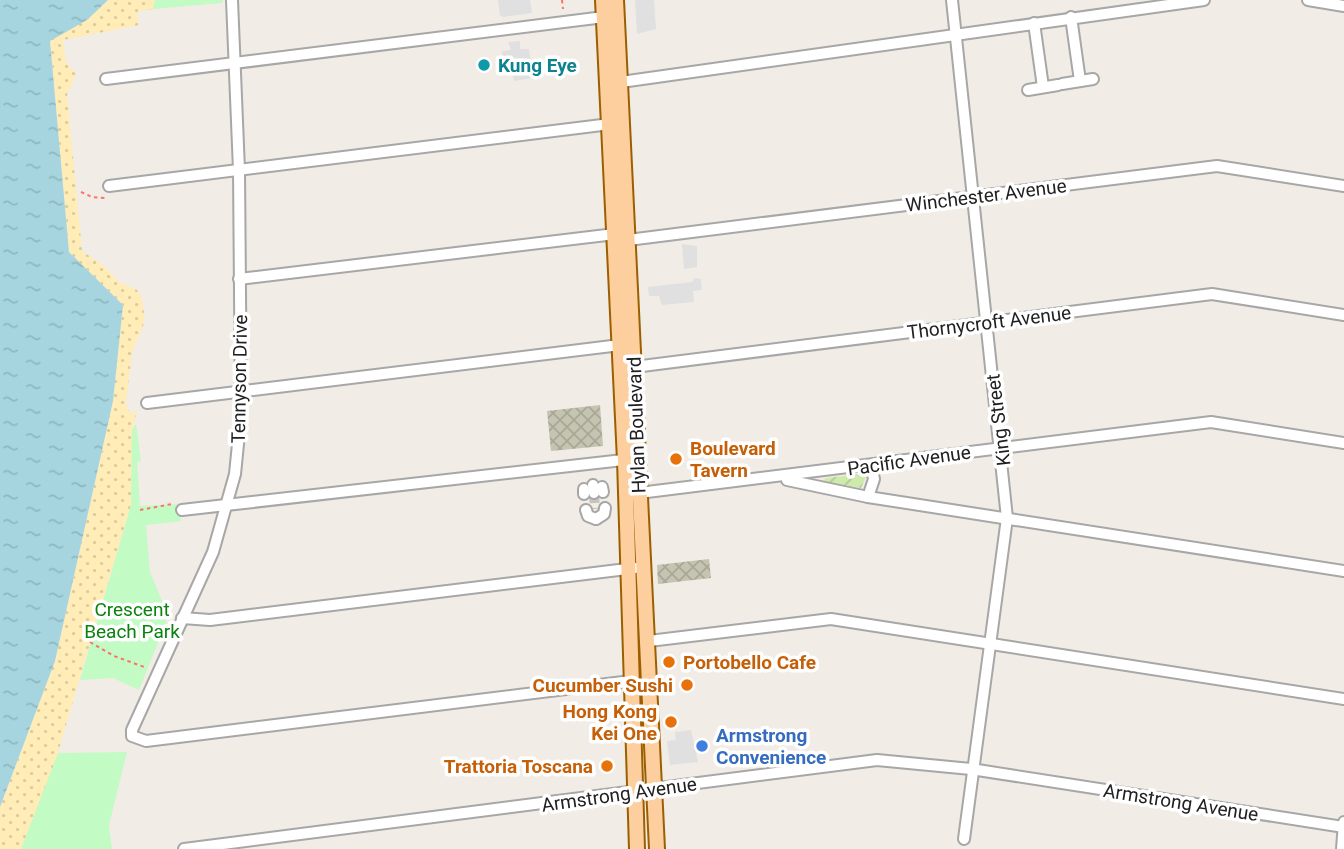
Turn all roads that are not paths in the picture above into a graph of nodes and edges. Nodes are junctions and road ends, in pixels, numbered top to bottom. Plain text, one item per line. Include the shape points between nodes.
1 (232, 0) edge
2 (603, 0) edge
3 (616, 0) edge
4 (952, 0) edge
5 (1204, 0) edge
6 (1308, 0) edge
7 (1155, 4) edge
8 (1344, 6) edge
9 (604, 17) junction
10 (1071, 17) junction
11 (1034, 23) junction
12 (955, 34) junction
13 (234, 63) junction
14 (106, 79) dead end
15 (1093, 79) dead end
16 (1080, 81) junction
17 (621, 82) junction
18 (1043, 88) junction
19 (1028, 90) dead end
20 (610, 124) junction
21 (239, 170) junction
22 (109, 186) dead end
23 (1344, 186) edge
24 (971, 196) junction
25 (622, 237) junction
26 (239, 279) junction
27 (1344, 315) edge
28 (986, 322) junction
29 (620, 345) junction
30 (634, 367) junction
31 (241, 392) junction
32 (146, 403) dead end
33 (1344, 443) edge
34 (1002, 448) junction
35 (631, 459) junction
36 (871, 466) junction
37 (778, 478) junction
38 (639, 493) junction
39 (868, 497) junction
40 (229, 505) junction
41 (178, 507) road end
42 (1007, 518) junction
43 (645, 567) junction
44 (627, 569) junction
45 (1344, 571) edge
46 (182, 618) junction
47 (649, 641) junction
48 (989, 643) junction
49 (631, 681) junction
50 (1344, 699) edge
51 (971, 769) junction
52 (654, 788) junction
53 (636, 791) junction
54 (1344, 822) edge
55 (1344, 827) edge
56 (964, 839) dead end
57 (213, 847) edge
58 (184, 849) edge
59 (637, 849) edge
60 (657, 849) edge
61 (1342, 849) edge

1 - 13 street, Tennyson Drive
2 - 9 main road, Hylan Boulevard
3 - 17 main road, Hylan Boulevard
4 - 12 street, King Street
5 - 7 street
6 - 8 street
7 - 10 street
9 - 13 street
9 - 20 main road, Hylan Boulevard
10 - 11 street
10 - 16 street
11 - 12 street
11 - 18 street
12 - 17 street
12 - 24 street, King Street
13 - 14 street
13 - 21 street, Tennyson Drive
15 - 16 street
16 - 18 street
17 - 25 main road, Hylan Boulevard
18 - 19 street
20 - 21 street
20 - 25 main road, Hylan Boulevard
21 - 22 street
21 - 26 street, Tennyson Drive
23 - 24 street, Winchester Avenue via 1217,166
24 - 25 street, Winchester Avenue
24 - 28 street, King Street
25 - 26 street, Winchester Avenue
25 - 29 main road, Hylan Boulevard
25 - 30 main road, Hylan Boulevard
26 - 31 street, Tennyson Drive
27 - 28 street, Thornycroft Avenue via 1212,294
28 - 30 street, Thornycroft Avenue
28 - 34 street, King Street
29 - 31 street
29 - 35 main road, Hylan Boulevard
30 - 35 main road, Hylan Boulevard
31 - 32 street
31 - 40 street, Tennyson Drive via 240,443
33 - 34 street, Pacific Avenue via 1211,422
34 - 36 street, Pacific Avenue
34 - 42 street, King Street
35 - 38 main road, Hylan Boulevard
35 - 40 street
35 - 44 main road, Hylan Boulevard
36 - 37 street, Pacific Avenue
36 - 39 street via 874,479
37 - 38 street, Pacific Avenue
37 - 39 street
38 - 43 main road, Hylan Boulevard
39 - 42 street
40 - 41 street
40 - 46 street, Tennyson Drive
42 - 45 street
42 - 48 street, King Street
43 - 44 street
43 - 47 main road, Hylan Boulevard
44 - 46 street via 209,620
44 - 49 main road, Hylan Boulevard
46 - 49 street, Tennyson Drive via 132,730 132,736 146,741
47 - 48 street via 831,619
47 - 52 main road, Hylan Boulevard
48 - 50 street
48 - 51 street, King Street
49 - 53 main road, Hylan Boulevard
51 - 52 street, Armstrong Avenue via 877,760
51 - 55 street, Armstrong Avenue
51 - 56 street, King Street
52 - 53 street, Armstrong Avenue
52 - 60 main road, Hylan Boulevard
53 - 57 street, Armstrong Avenue
53 - 59 main road, Hylan Boulevard
54 - 55 street
55 - 61 street
57 - 58 street, Armstrong Avenue

